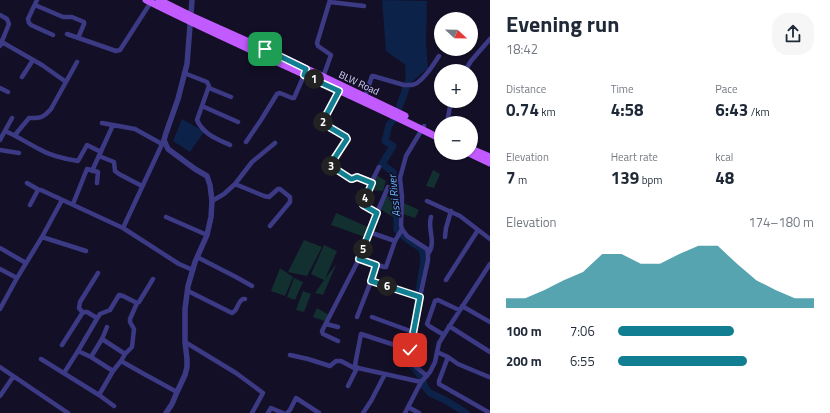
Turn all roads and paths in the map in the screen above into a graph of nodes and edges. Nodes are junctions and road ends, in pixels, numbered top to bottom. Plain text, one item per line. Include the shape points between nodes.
1 (160, 0) edge
2 (192, 0) edge
3 (149, 1) edge
4 (330, 1) edge
5 (36, 2) edge
6 (364, 6) dead end
7 (0, 14) edge
8 (191, 19) junction
9 (66, 34) dead end
10 (53, 35) dead end
11 (78, 38) junction
12 (490, 39) edge
13 (1, 43) edge
14 (439, 56) dead end
15 (33, 60) junction
16 (77, 62) dead end
17 (469, 64) edge
18 (305, 72) junction
19 (184, 73) junction
20 (22, 77) dead end
21 (323, 77) junction
22 (66, 82) junction
23 (0, 88) edge
24 (209, 88) junction
25 (340, 88) junction
26 (8, 92) dead end
27 (231, 97) dead end
28 (364, 97) junction
29 (202, 106) junction
30 (392, 112) junction
31 (12, 118) dead end
32 (238, 122) dead end
33 (102, 123) dead end
34 (113, 125) junction
35 (423, 128) junction
36 (5, 131) junction
37 (434, 132) edge
38 (15, 135) junction
39 (434, 135) edge
40 (0, 140) edge
41 (163, 142) junction
42 (246, 142) dead end
43 (275, 143) dead end
44 (230, 145) dead end
45 (0, 150) edge
46 (19, 153) dead end
47 (100, 154) junction
48 (485, 157) edge
49 (490, 163) edge
50 (378, 167) dead end
51 (92, 171) junction
52 (27, 183) dead end
53 (97, 183) dead end
54 (372, 183) junction
55 (236, 184) junction
56 (142, 186) junction
57 (388, 187) dead end
58 (39, 190) junction
59 (62, 200) junction
60 (212, 201) junction
61 (427, 201) dead end
62 (72, 204) junction
63 (30, 206) dead end
64 (451, 211) junction
65 (377, 213) junction
66 (166, 217) dead end
67 (431, 217) dead end
68 (270, 226) dead end
69 (123, 228) junction
70 (402, 230) junction
71 (478, 230) junction
72 (369, 232) junction
73 (207, 235) junction
74 (42, 237) junction
75 (445, 237) dead end
76 (490, 239) edge
77 (396, 241) junction
78 (0, 248) edge
79 (86, 251) dead end
80 (428, 254) junction
81 (197, 257) junction
82 (359, 259) junction
83 (26, 263) junction
84 (490, 264) edge
85 (376, 265) junction
86 (0, 269) edge
87 (193, 270) junction
88 (98, 273) dead end
89 (17, 278) junction
90 (153, 278) dead end
91 (446, 280) dead end
92 (371, 281) junction
93 (252, 286) dead end
94 (188, 291) junction
95 (418, 296) junction
96 (245, 299) dead end
97 (137, 303) junction
98 (462, 306) junction
99 (0, 309) edge
100 (459, 310) junction
101 (83, 313) junction
102 (358, 317) dead end
103 (372, 317) dead end
104 (97, 318) junction
105 (490, 322) edge
106 (326, 324) junction
107 (338, 326) dead end
108 (449, 326) junction
109 (107, 327) dead end
110 (412, 331) junction
111 (444, 335) junction
112 (102, 339) junction
113 (338, 341) dead end
114 (185, 342) junction
115 (62, 345) dead end
116 (409, 350) junction
117 (78, 351) junction
118 (437, 352) junction
119 (490, 352) edge
120 (125, 354) junction
121 (290, 355) dead end
122 (91, 357) junction
123 (448, 357) junction
124 (41, 359) dead end
125 (121, 361) junction
126 (0, 367) edge
127 (356, 368) junction
128 (113, 371) junction
129 (64, 373) junction
130 (385, 374) junction
131 (13, 377) junction
132 (489, 377) dead end
133 (423, 379) junction
134 (348, 386) dead end
135 (177, 392) junction
136 (99, 394) junction
137 (0, 396) edge
138 (114, 406) dead end
139 (408, 407) junction
140 (290, 412) edge
141 (68, 413) edge
142 (166, 413) edge
143 (252, 413) edge
144 (268, 413) edge
145 (283, 413) edge
146 (319, 413) edge
147 (363, 413) edge
148 (405, 413) edge
149 (419, 413) edge
150 (490, 413) edge

1 - 8 main road, BLW Road
2 - 8 street
3 - 8 main road
3 - 11 street via 120,50 116,51
4 - 6 street
4 - 21 street via 317,43 331,55
5 - 10 street via 28,19 29,23
5 - 11 street via 63,17 72,17 84,22
7 - 13 street via 9,24
8 - 18 main road, BLW Road via 265,49
8 - 19 street
9 - 11 street
12 - 17 street
13 - 15 street
14 - 28 street via 417,83 406,85 371,77
15 - 20 street
15 - 22 street
16 - 22 street
18 - 21 main road, BLW Road
18 - 25 main road
18 - 42 street via 294,98 277,94
19 - 24 street via 207,82
19 - 41 street
21 - 25 main road, BLW Road
22 - 38 street via 48,113 38,119 29,118
23 - 26 street
24 - 27 street
24 - 29 street
25 - 28 main road, BLW Road
25 - 30 main road
25 - 54 street via 323,121 347,139 330,165 351,179 357,177
28 - 30 main road, BLW Road
29 - 32 street
29 - 44 street via 197,120 200,126 209,135
30 - 35 main road, BLW Road
31 - 36 street
33 - 34 street
34 - 41 street via 135,130
34 - 47 street
35 - 37 main road, BLW Road
35 - 39 main road
35 - 70 street via 406,156 400,178
36 - 38 street
36 - 40 street
38 - 47 street via 40,150 64,158 78,161 87,145
41 - 56 street
41 - 60 street via 168,149 207,176
43 - 55 street via 252,162
45 - 46 street
47 - 51 street
47 - 56 street via 114,162 119,174
48 - 49 main road
50 - 54 street
51 - 53 street via 98,172
51 - 62 street via 87,169
52 - 58 street
54 - 65 street via 363,205
55 - 60 street
55 - 68 street via 269,197 280,189 290,197 290,202
56 - 69 street
57 - 65 street
58 - 59 street
58 - 63 street
59 - 62 street
59 - 74 street
60 - 73 street
61 - 64 street
62 - 69 street
64 - 71 street
64 - 75 street
65 - 72 street
66 - 73 street
67 - 80 street via 429,224 432,249
69 - 87 street via 179,264
70 - 77 street
70 - 80 street via 427,249
71 - 76 street
71 - 91 street
72 - 77 street
72 - 82 street
73 - 81 street
74 - 79 street
74 - 83 street
77 - 85 street via 387,266
78 - 83 street
80 - 95 street
81 - 87 street
81 - 93 street
82 - 85 street
82 - 106 street
83 - 89 street
84 - 98 street
85 - 92 street
86 - 89 street
87 - 94 street
88 - 101 street via 79,305
89 - 99 street
90 - 97 street
92 - 95 street
92 - 102 street
94 - 96 street via 232,313 240,301
94 - 114 street
95 - 110 street
97 - 104 street via 119,295 110,310
97 - 120 street via 130,319 134,329 133,345
98 - 100 street
98 - 105 street
100 - 108 street
100 - 111 street via 435,301 427,324
101 - 104 street via 87,312
101 - 115 street
103 - 110 street
104 - 117 street
106 - 107 street
106 - 113 street via 322,333
108 - 111 street
108 - 119 street
109 - 112 street
110 - 116 street
111 - 118 street
112 - 120 street
112 - 122 street
114 - 135 street via 187,367
114 - 143 street via 263,393
116 - 127 street via 361,334
116 - 133 street via 410,359
117 - 122 street
117 - 129 street
118 - 123 street
118 - 133 street via 433,367
120 - 125 street
121 - 127 street via 330,366 336,361 341,361
122 - 128 street
123 - 132 street
123 - 150 street via 439,384
124 - 129 street
125 - 128 street
125 - 135 street
126 - 131 street
127 - 130 street
127 - 134 street
128 - 136 street
129 - 136 street
130 - 133 street
130 - 147 street
131 - 137 street
131 - 141 street
133 - 139 street
135 - 142 street
136 - 138 street
139 - 148 street
139 - 149 street
140 - 146 street via 296,398
144 - 145 street via 271,408

